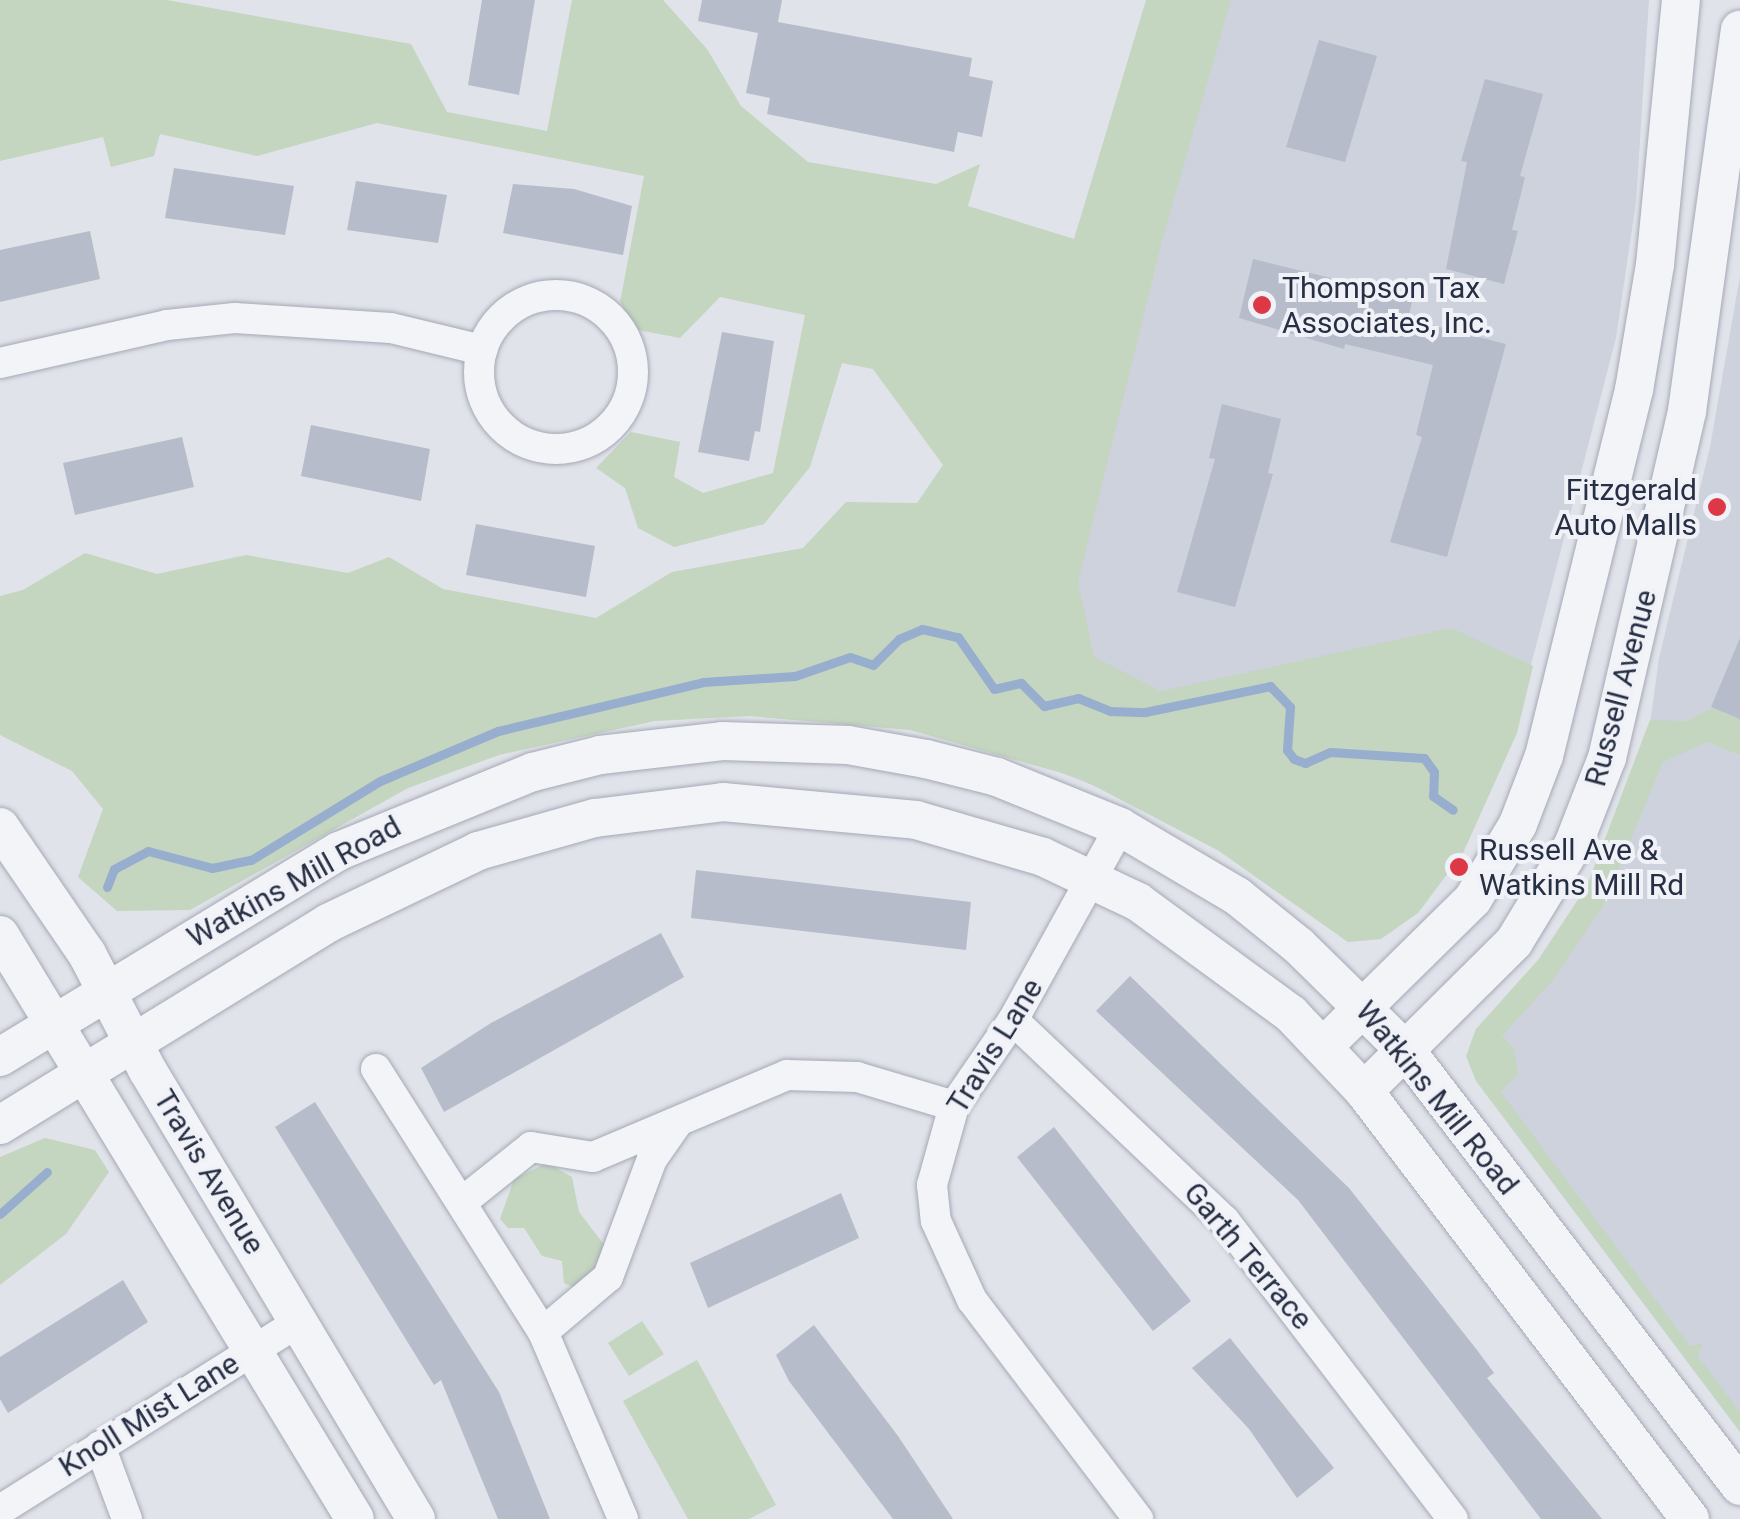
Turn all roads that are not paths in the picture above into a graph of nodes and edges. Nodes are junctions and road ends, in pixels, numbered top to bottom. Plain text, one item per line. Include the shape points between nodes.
1 (1680, 0) edge
2 (1740, 30) edge
3 (482, 350) junction
4 (0, 363) edge
5 (0, 827) edge
6 (1120, 828) junction
7 (1096, 881) junction
8 (0, 936) edge
9 (106, 992) junction
10 (1366, 1006) junction
11 (1013, 1020) junction
12 (54, 1024) junction
13 (132, 1042) junction
14 (1324, 1046) junction
15 (1407, 1052) junction
16 (0, 1057) edge
17 (376, 1069) dead end
18 (82, 1073) junction
19 (1364, 1091) junction
20 (954, 1106) junction
21 (690, 1113) junction
22 (0, 1125) edge
23 (462, 1202) junction
24 (300, 1322) junction
25 (543, 1332) junction
26 (253, 1350) junction
27 (100, 1446) junction
28 (1740, 1486) edge
29 (0, 1510) edge
30 (127, 1519) edge
31 (355, 1519) edge
32 (416, 1519) edge
33 (623, 1519) edge
34 (1138, 1519) edge
35 (1454, 1519) edge
36 (1690, 1519) edge

1 - 10 street, Russell Avenue via 1655,266 1634,390 1544,756 1494,871 1449,927
2 - 15 street, Russell Avenue via 1690,393 1607,758 1573,846 1530,919
3 - 3 street via 484,400 506,430 538,448 576,446 609,429 632,384 623,334 585,300 560,295 523,304 493,327
3 - 4 street via 391,328 235,318 167,325
5 - 9 street, Travis Avenue
6 - 7 street, Travis Lane
6 - 9 street, Watkins Mill Road via 997,777 848,746 722,740 600,755 469,793 388,827
6 - 10 street, Watkins Mill Road via 1236,896
7 - 11 street, Travis Lane
7 - 13 street, Watkins Mill Road via 983,837 856,809 723,802 632,811 531,834 426,873 328,923
7 - 14 street, Watkins Mill Road via 1189,933
8 - 12 street, Travis Avenue
9 - 12 street, Watkins Mill Road
9 - 13 street, Travis Avenue
10 - 14 street, Russell Avenue
10 - 15 street, Watkins Mill Road
11 - 20 street, Travis Lane
11 - 35 street, Garth Terrace via 1225,1221
12 - 16 street, Watkins Mill Road
12 - 18 street, Travis Avenue
13 - 18 street, Watkins Mill Road
13 - 24 street, Travis Avenue
14 - 19 street, Watkins Mill Road
15 - 19 street, Russell Avenue
15 - 28 street, Watkins Mill Road
17 - 23 street
18 - 22 street, Watkins Mill Road
18 - 26 street, Travis Avenue
19 - 36 street, Watkins Mill Road
20 - 21 street via 857,1077 800,1074 762,1082
20 - 34 street, Travis Lane via 932,1185 949,1256 1000,1342
21 - 23 street via 593,1157 531,1147
21 - 25 street via 655,1152 608,1277
23 - 25 street
24 - 26 street, Knoll Mist Lane
24 - 32 street, Travis Avenue
25 - 33 street
26 - 27 street, Knoll Mist Lane
26 - 31 street, Travis Avenue
27 - 29 street, Knoll Mist Lane
27 - 30 street

